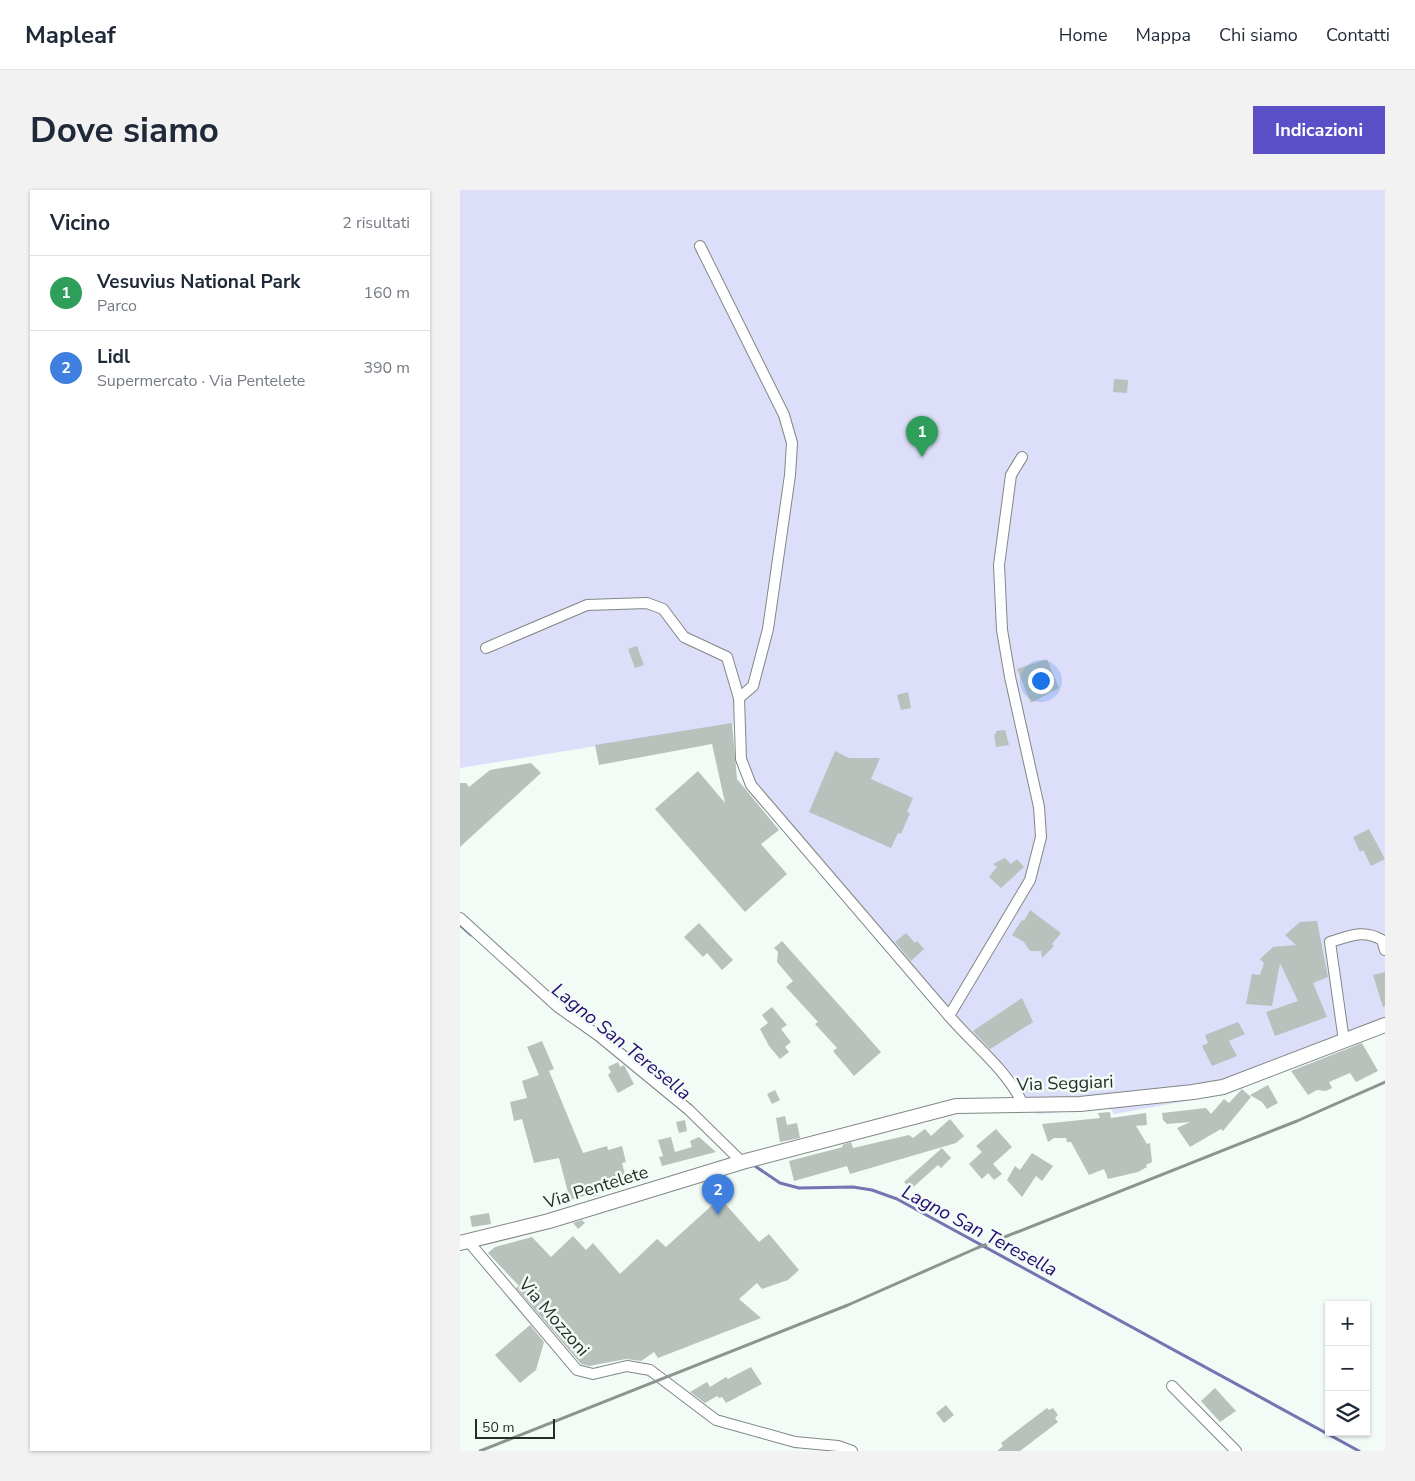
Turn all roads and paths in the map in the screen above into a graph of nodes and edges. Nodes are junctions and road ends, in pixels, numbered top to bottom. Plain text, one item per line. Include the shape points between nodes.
1 (700, 246) dead end
2 (1022, 457) dead end
3 (486, 648) dead end
4 (738, 698) junction
5 (460, 918) edge
6 (1385, 950) edge
7 (949, 1016) junction
8 (1385, 1025) edge
9 (1344, 1041) junction
10 (1022, 1104) junction
11 (742, 1162) junction
12 (464, 1242) edge
13 (1172, 1386) dead end
14 (852, 1451) edge
15 (1236, 1451) edge

1 - 4 street via 784,415 792,443 768,628 753,686
2 - 7 street via 1011,475 999,565 1002,630 1039,807 1040,837 1030,880
3 - 4 street via 587,605 647,603 663,609 684,637 727,658
4 - 7 street via 741,759 751,786
5 - 11 street via 558,1007 599,1036 689,1110
6 - 9 street via 1382,940 1371,934 1352,935 1330,942
7 - 10 street via 996,1065 1016,1090
8 - 9 main road, Via Seggiari
9 - 10 main road, Via Seggiari via 1223,1087 1080,1104
10 - 11 main road, Via Seggiari via 956,1106
11 - 12 main road, Via Pentelete via 549,1221
12 - 14 street, Via Mozzoni via 577,1370 593,1374 627,1366 650,1370 716,1420 795,1442 838,1446
13 - 15 street

